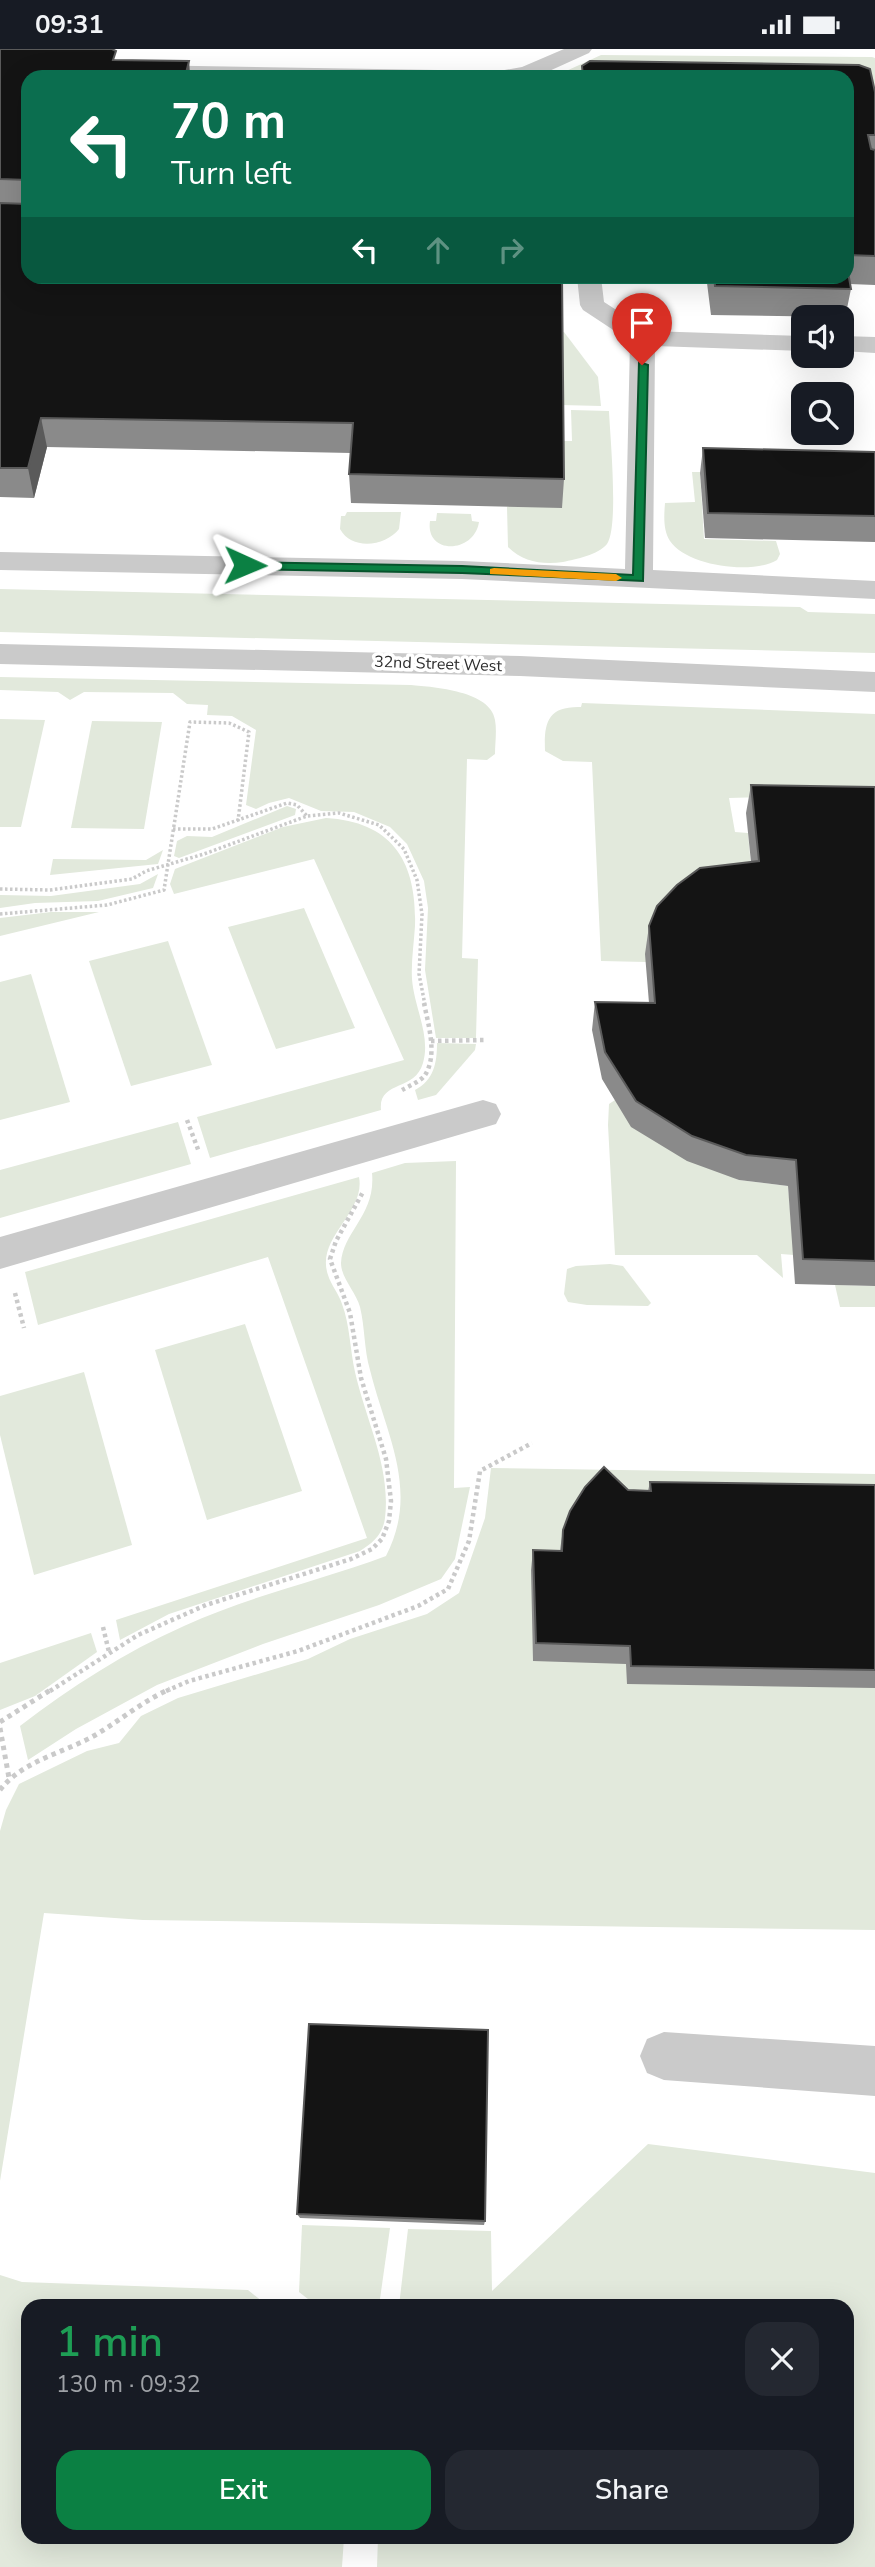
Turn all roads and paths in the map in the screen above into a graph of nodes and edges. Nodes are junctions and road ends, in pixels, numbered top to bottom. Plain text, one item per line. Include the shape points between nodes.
1 (582, 49) edge
2 (534, 70) edge
3 (590, 284) edge
4 (643, 338) junction
5 (791, 343) edge
6 (854, 344) edge
7 (875, 345) edge
8 (0, 561) edge
9 (639, 579) junction
10 (875, 590) edge
11 (0, 654) edge
12 (875, 682) edge
13 (307, 816) junction
14 (238, 821) junction
15 (173, 829) junction
16 (167, 867) junction
17 (0, 889) edge
18 (0, 914) edge
19 (485, 1040) dead end
20 (431, 1041) junction
21 (483, 1114) dead end
22 (187, 1120) dead end
23 (407, 1137) junction
24 (196, 1145) dead end
25 (353, 1153) junction
26 (0, 1253) edge
27 (532, 1443) dead end
28 (103, 1627) dead end
29 (109, 1652) junction
30 (0, 1723) edge
31 (0, 1728) edge
32 (9, 1778) junction
33 (0, 1790) edge
34 (664, 2056) dead end
35 (875, 2070) edge

1 - 2 street
3 - 4 street via 592,305
4 - 5 street
4 - 9 street
6 - 7 street
8 - 9 street via 462,570
9 - 10 street
11 - 12 street, 32nd Street West via 520,666
13 - 14 path via 297,805 287,803
13 - 16 path
13 - 20 path via 340,813 360,818 379,825 404,849 420,898 419,974
14 - 15 path via 212,829
14 - 15 path via 249,732 229,723 190,722
15 - 16 path
16 - 17 path via 105,883 50,890
16 - 18 path via 164,890 107,905
19 - 20 path
20 - 23 path via 424,1077 390,1099
21 - 23 street
22 - 24 path
23 - 25 street
25 - 26 street
25 - 29 path via 364,1184 362,1197 331,1252 331,1264 347,1302 361,1380 387,1460 389,1521 381,1541 351,1559 206,1605
27 - 32 path via 480,1471 469,1541 448,1589 418,1607 298,1651 163,1692 97,1734
28 - 29 path
29 - 30 path
31 - 32 path
32 - 33 path
34 - 35 street

